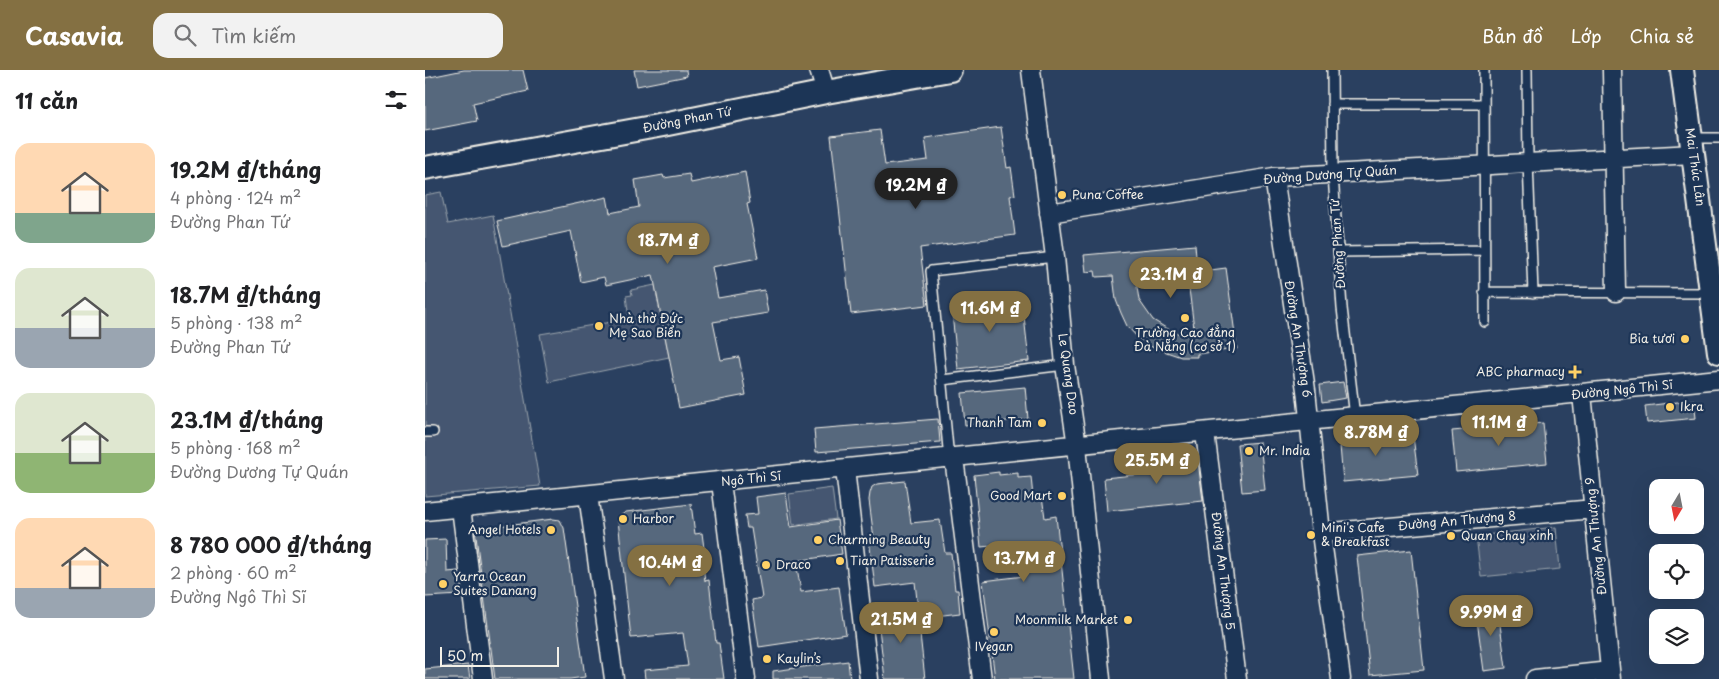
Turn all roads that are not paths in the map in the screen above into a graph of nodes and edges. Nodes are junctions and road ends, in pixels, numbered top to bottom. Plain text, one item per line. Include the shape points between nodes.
1 (819, 70) edge
2 (950, 70) edge
3 (1031, 70) edge
4 (1332, 70) edge
5 (1484, 70) edge
6 (1527, 70) edge
7 (1612, 70) edge
8 (1682, 70) edge
9 (826, 92) junction
10 (1332, 104) junction
11 (1484, 104) junction
12 (1719, 138) edge
13 (1692, 146) junction
14 (1614, 157) junction
15 (1529, 162) junction
16 (1483, 165) junction
17 (425, 168) edge
18 (1333, 174) junction
19 (1274, 177) junction
20 (1049, 213) junction
21 (1484, 250) junction
22 (1338, 252) junction
23 (1055, 257) junction
24 (1484, 292) junction
25 (1616, 292) junction
26 (1533, 293) junction
27 (1711, 293) junction
28 (1485, 322) dead end
29 (1719, 352) edge
30 (1065, 366) junction
31 (1719, 379) edge
32 (942, 380) junction
33 (1582, 394) junction
34 (1355, 417) junction
35 (1311, 422) junction
36 (1205, 433) junction
37 (1077, 446) junction
38 (952, 459) junction
39 (845, 469) junction
40 (721, 482) junction
41 (588, 495) junction
42 (461, 508) junction
43 (1594, 509) junction
44 (425, 512) edge
45 (1321, 533) junction
46 (1610, 675) edge
47 (483, 679) edge
48 (614, 679) edge
49 (746, 679) edge
50 (869, 679) edge
51 (982, 679) edge
52 (1101, 679) edge
53 (1237, 679) edge
54 (1341, 679) edge
55 (1535, 679) edge

1 - 9 street
2 - 9 street, Đường Phan Tứ
3 - 20 street, Le Quang Dao
4 - 10 lane, Đường Phan Tứ
5 - 11 lane
6 - 15 lane
7 - 14 street
8 - 13 street, Mai Thúc Lân
9 - 17 street, Đường Phan Tứ
10 - 11 lane
10 - 18 lane, Đường Phan Tứ
11 - 16 lane
12 - 13 lane
13 - 14 street, Đường Dương Tự Quán
13 - 27 street, Mai Thúc Lân
14 - 15 street, Đường Dương Tự Quán
14 - 25 street
15 - 16 street, Đường Dương Tự Quán
15 - 26 lane
16 - 18 street, Đường Dương Tự Quán
16 - 21 lane
18 - 19 street, Đường Dương Tự Quán
18 - 22 lane, Đường Phan Tứ
19 - 20 street, Đường Dương Tự Quán
19 - 35 street, Đường An Thượng 6
20 - 23 street, Le Quang Dao
21 - 22 lane
21 - 24 lane
22 - 34 lane, Đường Phan Tứ
23 - 30 street, Le Quang Dao
23 - 32 lane via 931,270
24 - 26 lane
24 - 28 lane
25 - 26 lane
25 - 27 lane
27 - 29 street, Mai Thúc Lân
30 - 32 lane
30 - 37 street, Le Quang Dao
31 - 33 street, Đường Ngô Thì Sĩ
32 - 38 lane
33 - 34 street, Đường Ngô Thì Sĩ
33 - 43 street, Đường An Thượng 9
34 - 35 street, Đường Ngô Thì Sĩ
35 - 36 street, Đường Ngô Thì Sĩ
35 - 45 street, Đường An Thượng 6
36 - 37 street, Đường Ngô Thì Sĩ
36 - 53 street, Đường An Thượng 5
37 - 38 street, Ngô Thì Sĩ
37 - 52 street, Le Quang Dao
38 - 39 street, Ngô Thì Sĩ
38 - 51 street
39 - 40 street, Ngô Thì Sĩ
39 - 50 street
40 - 41 street, Ngô Thì Sĩ
40 - 49 street
41 - 42 street, Ngô Thì Sĩ
41 - 48 street
42 - 44 street, Ngô Thì Sĩ
42 - 47 street
43 - 45 street, Đường An Thượng 8
43 - 46 street, Đường An Thượng 9
45 - 54 street, Đường An Thượng 6
46 - 55 street

